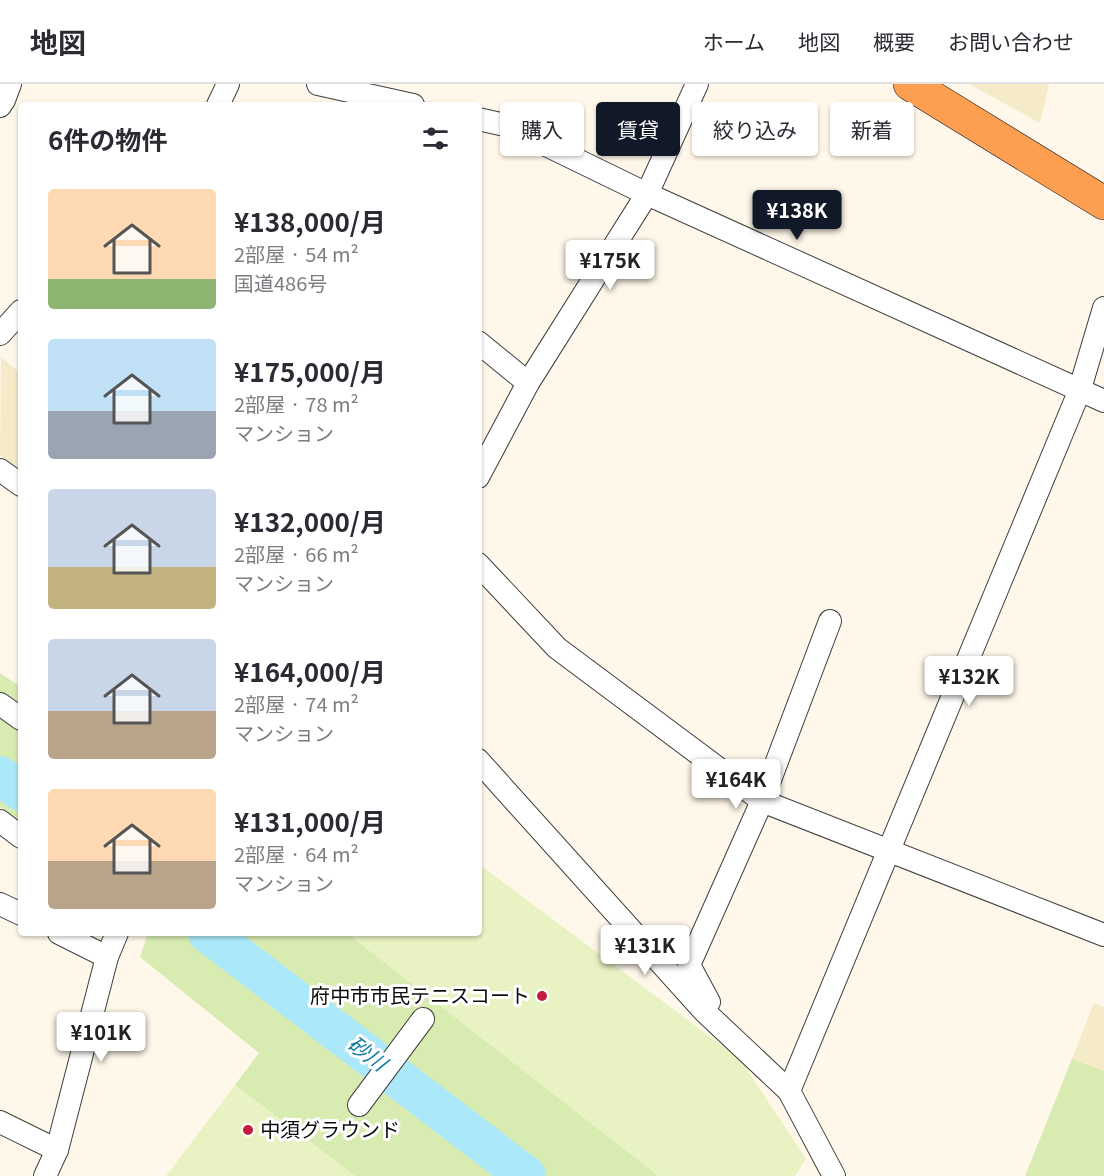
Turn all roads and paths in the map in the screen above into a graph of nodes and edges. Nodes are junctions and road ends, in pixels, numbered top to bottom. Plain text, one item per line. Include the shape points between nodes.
1 (9, 84) edge
2 (228, 84) edge
3 (318, 84) edge
4 (697, 84) edge
5 (910, 84) edge
6 (219, 102) edge
7 (399, 102) edge
8 (0, 105) edge
9 (482, 120) edge
10 (647, 194) junction
11 (1104, 203) edge
12 (1104, 308) edge
13 (18, 314) edge
14 (0, 334) edge
15 (482, 345) edge
16 (528, 383) junction
17 (1079, 392) junction
18 (1104, 401) edge
19 (482, 469) edge
20 (0, 470) edge
21 (18, 483) edge
22 (482, 568) edge
23 (830, 621) dead end
24 (0, 704) edge
25 (18, 717) edge
26 (482, 764) edge
27 (762, 801) junction
28 (0, 822) edge
29 (18, 835) edge
30 (888, 850) junction
31 (0, 904) edge
32 (18, 913) edge
33 (1104, 935) edge
34 (65, 936) edge
35 (116, 936) edge
36 (107, 957) junction
37 (704, 1011) junction
38 (423, 1019) dead end
39 (789, 1091) junction
40 (359, 1105) dead end
41 (0, 1122) edge
42 (57, 1150) junction
43 (45, 1176) edge
44 (834, 1176) edge

1 - 8 street
2 - 6 street
3 - 7 street
4 - 10 street
5 - 11 highway
9 - 10 street via 505,125
10 - 16 street
10 - 17 street
12 - 17 street
13 - 14 street
15 - 16 street
16 - 19 street
17 - 18 street
17 - 30 street
20 - 21 street
22 - 27 street via 557,648
23 - 27 street
24 - 25 street
26 - 37 street
27 - 30 street
27 - 37 street via 689,965 709,1002
28 - 29 street
30 - 33 street
30 - 39 street
31 - 32 street
34 - 36 street
35 - 36 street
36 - 42 street
37 - 39 street
38 - 40 street
39 - 44 street
41 - 42 street
42 - 43 street

